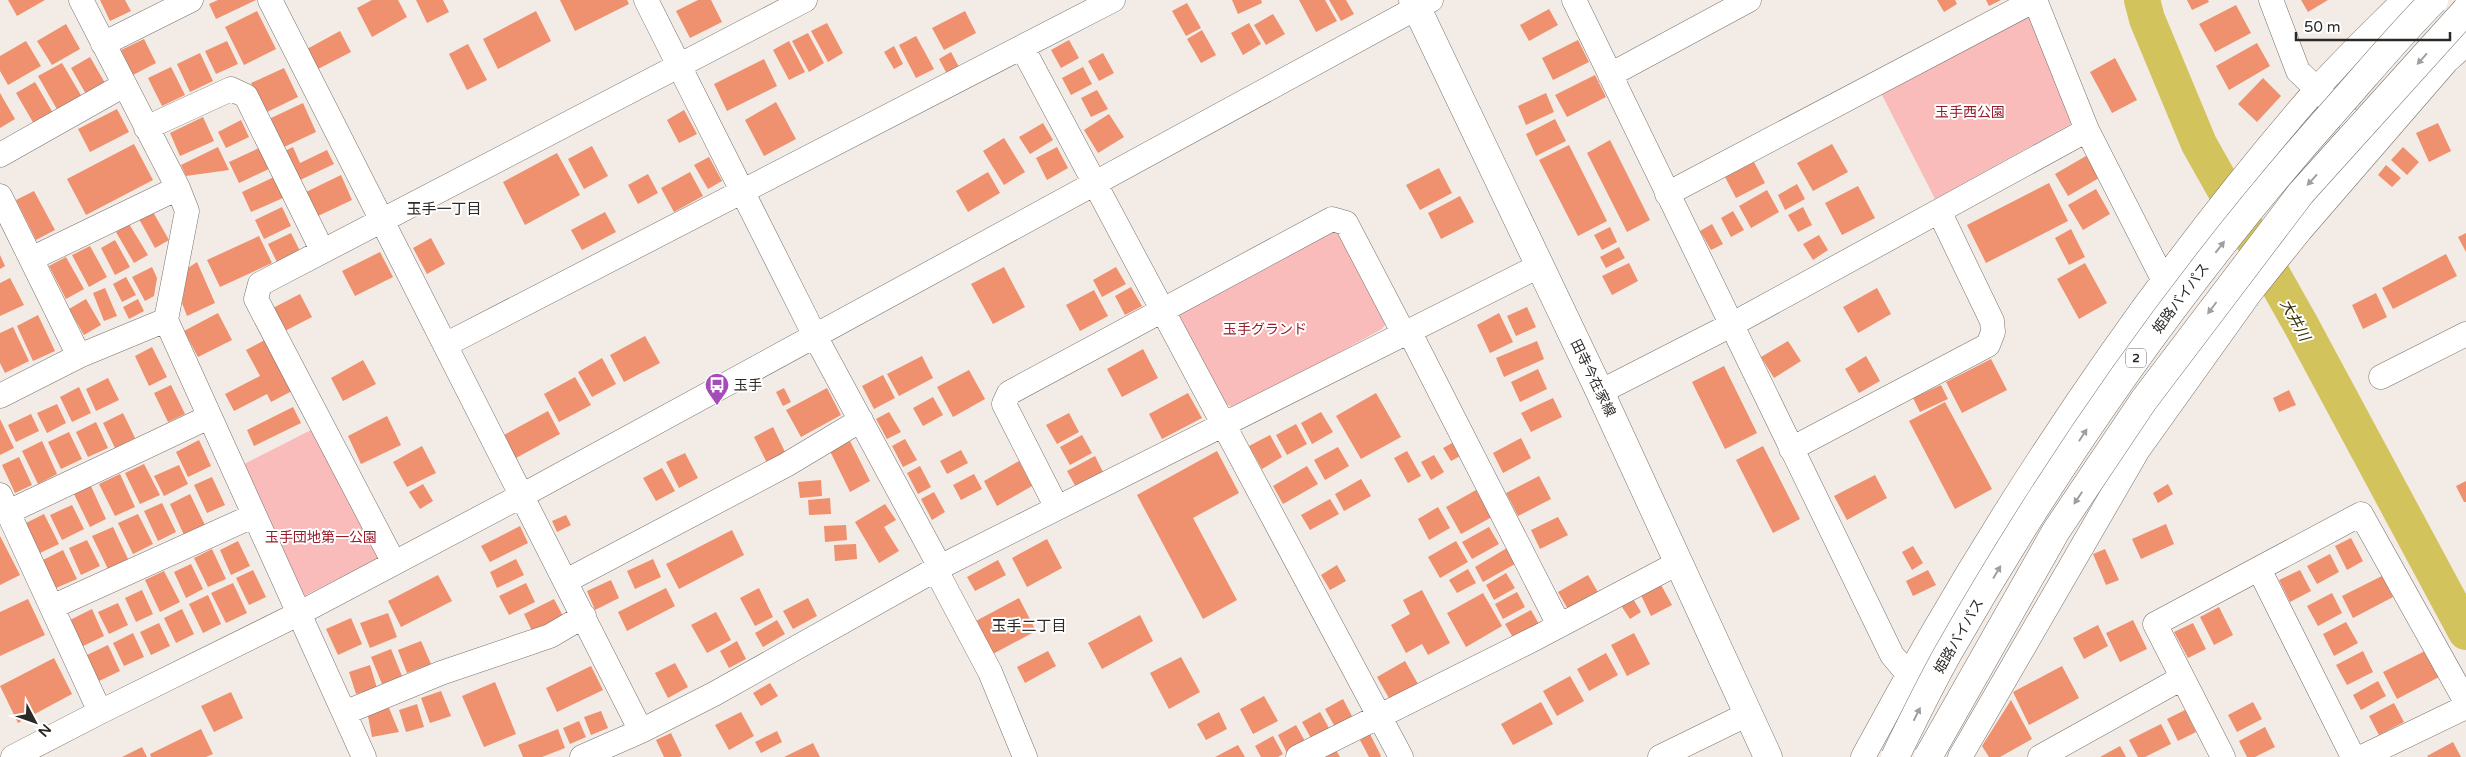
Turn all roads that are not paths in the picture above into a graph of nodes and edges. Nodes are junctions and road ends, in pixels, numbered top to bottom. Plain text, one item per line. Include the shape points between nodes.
1 (81, 0) edge
2 (191, 0) edge
3 (270, 0) edge
4 (646, 0) edge
5 (805, 0) edge
6 (1113, 0) edge
7 (1574, 0) edge
8 (1749, 0) edge
9 (2035, 0) edge
10 (2271, 0) edge
11 (2404, 0) edge
12 (2434, 0) edge
13 (1421, 2) edge
14 (2466, 10) edge
15 (103, 44) junction
16 (2466, 44) edge
17 (1022, 47) junction
18 (680, 65) junction
19 (1610, 75) junction
20 (124, 85) junction
21 (2317, 89) junction
22 (146, 128) junction
23 (2087, 130) junction
24 (2375, 145) junction
25 (0, 154) edge
26 (1095, 183) junction
27 (178, 188) junction
28 (742, 192) junction
29 (1667, 194) junction
30 (0, 196) edge
31 (1939, 211) junction
32 (383, 220) junction
33 (322, 250) junction
34 (31, 259) junction
35 (1539, 266) junction
36 (2164, 281) junction
37 (1162, 310) junction
38 (166, 320) junction
39 (1731, 325) junction
40 (1406, 333) junction
41 (2466, 334) edge
42 (815, 336) junction
43 (445, 345) junction
44 (80, 356) junction
45 (2381, 377) dead end
46 (1600, 392) junction
47 (0, 396) edge
48 (209, 418) junction
49 (860, 420) junction
50 (1223, 424) junction
51 (1791, 449) junction
52 (523, 495) junction
53 (4, 503) edge
54 (1057, 508) junction
55 (254, 516) junction
56 (394, 563) junction
57 (1678, 563) junction
58 (940, 567) junction
59 (2259, 569) junction
60 (566, 581) junction
61 (52, 607) junction
62 (298, 614) junction
63 (584, 616) junction
64 (1559, 626) junction
65 (1908, 674) junction
66 (2182, 678) junction
67 (2466, 702) edge
68 (2466, 707) edge
69 (100, 712) junction
70 (344, 713) junction
71 (1748, 714) junction
72 (1380, 716) junction
73 (641, 731) junction
74 (14, 757) edge
75 (364, 757) edge
76 (582, 757) edge
77 (1025, 757) edge
78 (1298, 757) edge
79 (1401, 757) edge
80 (1660, 757) edge
81 (1768, 757) edge
82 (1863, 757) edge
83 (1895, 757) edge
84 (1928, 757) edge
85 (1960, 757) edge
86 (2040, 757) edge
87 (2223, 757) edge
88 (2353, 757) edge
89 (2362, 757) edge

1 - 15 street
2 - 15 street
3 - 32 street
4 - 18 street
5 - 18 street
6 - 17 street
7 - 19 street
8 - 19 street
9 - 23 street
9 - 29 street
10 - 21 street via 2298,71
11 - 21 street
83 -> 12 main road, 姫路バイパス / 2, bridge via 1947,654 2038,503 2119,382 2186,290 2284,167
13 - 26 street
13 - 35 main road, 田寺今在家線
14 -> 84 main road, 2, bridge via 2301,193 2144,400 2056,531
15 - 20 street
16 - 24 street via 2447,61
17 - 26 street
17 - 28 street
18 - 28 street
18 - 32 street
19 - 29 street
20 - 22 street
20 - 25 street
21 - 24 street
21 - 36 street
22 - 27 street
22 - 33 street via 231,89 246,96
23 - 31 street
23 - 36 street
24 - 85 street via 2251,292 2138,450
26 - 37 street
26 - 42 street
27 - 34 street
27 - 38 street via 187,211
28 - 42 street
28 - 43 street
29 - 39 street
30 - 34 street
31 - 39 street
31 - 51 street via 1992,321 1994,332 1988,345
32 - 33 street
32 - 43 street
33 - 56 street via 260,284 256,299
34 - 44 street
35 - 40 street
35 - 46 main road, 田寺今在家線
36 - 65 street via 2075,405 1994,528
37 - 40 street via 1332,219 1346,223
37 - 50 street
37 - 54 street via 1009,393 1004,404
38 - 44 street
38 - 48 street
39 - 46 street
39 - 51 street
40 - 50 street
40 - 64 street
41 - 45 street
42 - 49 street
42 - 52 street
43 - 52 street
44 - 47 street
46 - 57 main road, 田寺今在家線
48 - 53 street
48 - 55 street
49 - 58 street
49 - 60 street via 786,464
50 - 54 street
50 - 72 street
51 - 65 street via 1892,655
52 - 56 street
52 - 60 street
53 - 61 street
54 - 58 street
55 - 61 street
55 - 62 street
56 - 62 street
57 - 64 street
57 - 71 main road, 田寺今在家線
58 - 73 street via 714,694
58 - 77 street via 939,576 990,672
59 - 66 street via 2155,624
59 - 67 street via 2362,514
59 - 88 street
60 - 63 street
61 - 69 street
62 - 69 street
62 - 70 street
63 - 70 street via 550,636 441,673
63 - 73 street
64 - 72 street
65 - 82 street
66 - 86 street
66 - 87 street
68 - 89 street
69 - 74 street
70 - 75 street
71 - 80 street
71 - 81 main road, 田寺今在家線
72 - 78 street
72 - 79 street
73 - 76 street

